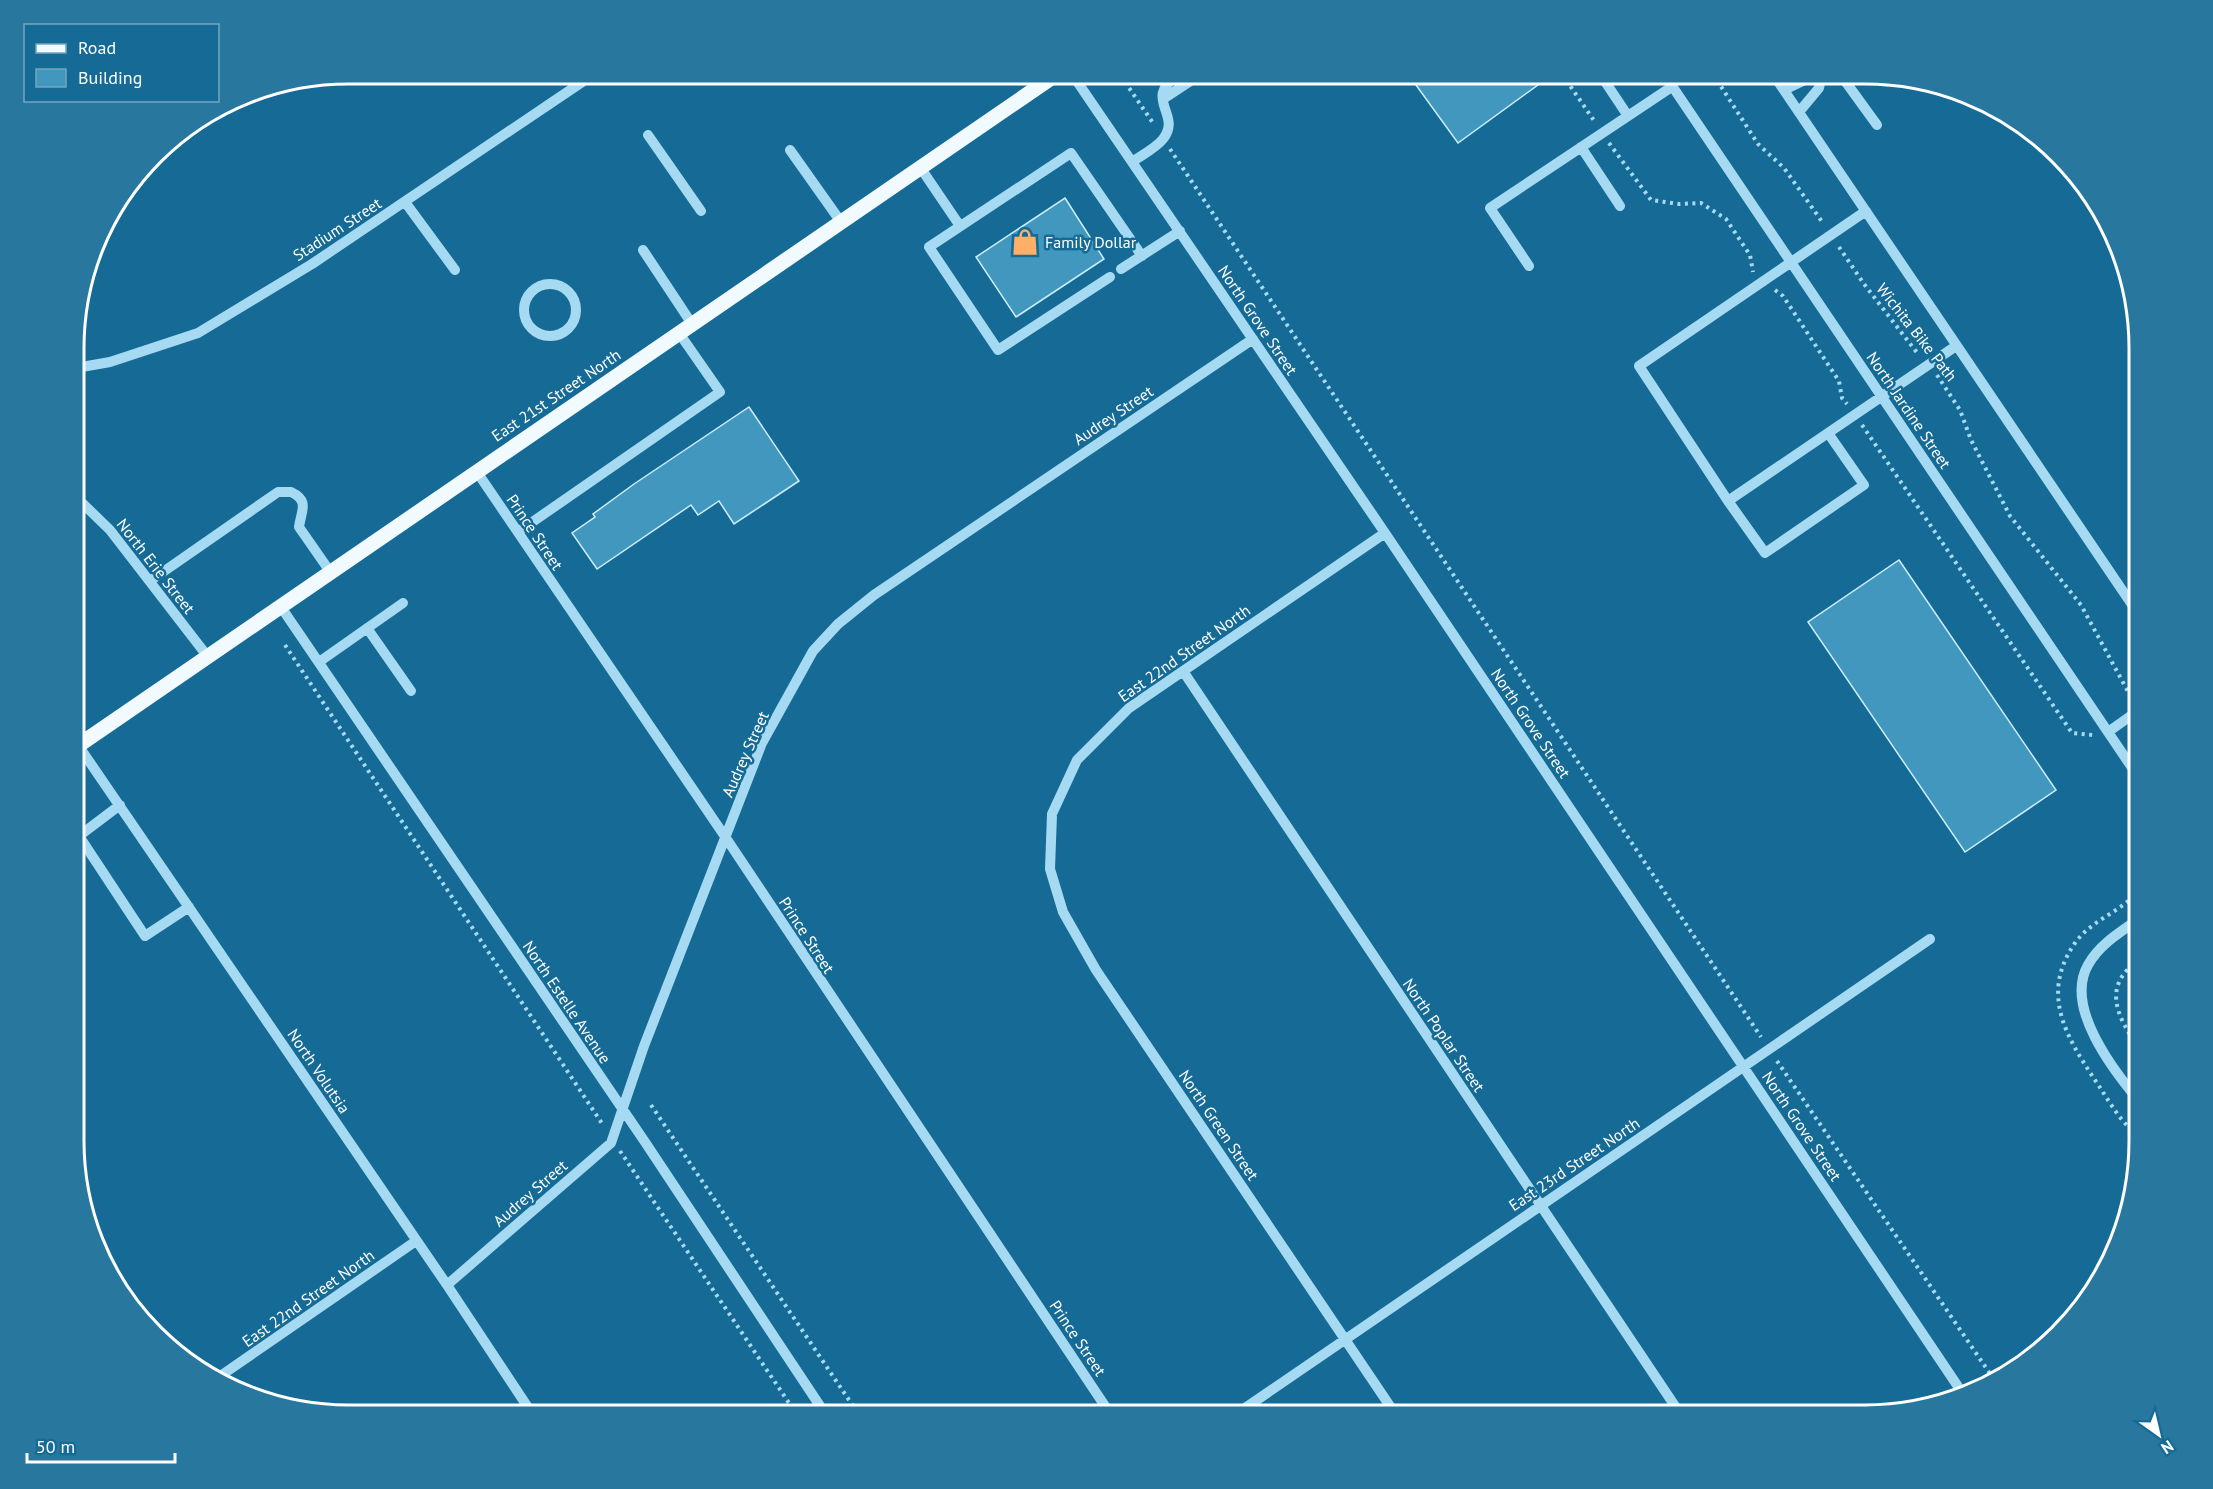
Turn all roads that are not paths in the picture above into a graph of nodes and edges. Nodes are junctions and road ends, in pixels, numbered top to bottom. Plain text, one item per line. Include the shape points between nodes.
1 (579, 84) edge
2 (1042, 84) edge
3 (1079, 84) edge
4 (1164, 84) edge
5 (1186, 84) edge
6 (1607, 84) edge
7 (1780, 84) edge
8 (1796, 84) edge
9 (1821, 84) edge
10 (1847, 84) edge
11 (1673, 86) joint
12 (1784, 90) junction
13 (1163, 99) junction
14 (1799, 112) junction
15 (1628, 116) junction
16 (1877, 125) dead end
17 (648, 135) dead end
18 (1581, 147) junction
19 (790, 150) dead end
20 (1132, 162) junction
21 (920, 167) junction
22 (405, 202) junction
23 (1620, 206) dead end
24 (701, 211) dead end
25 (1866, 211) junction
26 (841, 222) junction
27 (960, 226) junction
28 (1180, 231) junction
29 (643, 250) dead end
30 (1142, 256) junction
31 (1791, 262) junction
32 (1529, 266) dead end
33 (1121, 269) dead end
34 (455, 270) dead end
35 (1110, 277) dead end
36 (549, 284) joint
37 (692, 324) junction
38 (679, 333) junction
39 (1253, 339) junction
40 (1956, 346) junction
41 (84, 367) edge
42 (1882, 396) junction
43 (1828, 433) junction
44 (477, 472) junction
45 (1728, 501) junction
46 (84, 505) edge
47 (518, 532) junction
48 (1385, 533) junction
49 (331, 573) junction
50 (150, 581) junction
51 (2129, 600) edge
52 (403, 603) dead end
53 (281, 607) junction
54 (367, 628) junction
55 (208, 657) junction
56 (318, 662) junction
57 (1183, 671) junction
58 (411, 691) dead end
59 (2129, 713) edge
60 (2108, 732) junction
61 (84, 741) edge
62 (84, 756) edge
63 (2129, 763) edge
64 (120, 805) junction
65 (84, 832) edge
66 (726, 838) junction
67 (1052, 838) joint
68 (84, 844) edge
69 (189, 907) junction
70 (2129, 927) edge
71 (1930, 939) dead end
72 (1743, 1067) junction
73 (2129, 1087) edge
74 (623, 1109) junction
75 (1540, 1205) junction
76 (416, 1241) junction
77 (447, 1285) junction
78 (1345, 1339) junction
79 (223, 1374) edge
80 (1959, 1388) edge
81 (526, 1405) edge
82 (819, 1405) edge
83 (1104, 1405) edge
84 (1249, 1405) edge
85 (1389, 1405) edge
86 (1674, 1405) edge

1 - 22 street, Stadium Street
2 - 21 main road, East 21st Street North
3 - 20 street, North Grove Street
4 - 13 street
5 - 13 street
6 - 15 street
7 - 12 street
8 - 12 street
9 - 14 street
10 - 16 street
11 - 15 street
11 - 31 street, North Jardine Street
12 - 14 street
13 - 20 street via 1169,124 1163,139
14 - 25 street
15 - 18 street
17 - 24 street
18 - 23 street
18 - 32 street via 1490,208
19 - 26 street
20 - 28 street, North Grove Street
21 - 26 main road, East 21st Street North
21 - 27 street
22 - 34 street
22 - 41 street, Stadium Street via 198,333
25 - 31 street
25 - 40 street
26 - 37 main road, East 21st Street North
27 - 30 street via 1071,153
27 - 35 street via 929,247 998,350
28 - 30 street
28 - 39 street, North Grove Street
29 - 37 street
30 - 33 street
31 - 42 street, North Jardine Street
31 - 45 street via 1639,366
36 - 36 street via 533,290 524,305 526,322 546,337 563,333 576,312 566,289
37 - 38 main road, East 21st Street North
38 - 44 main road, East 21st Street North
38 - 47 street via 720,392
39 - 48 street, North Grove Street
39 - 66 street, Audrey Street via 942,548 838,624 813,651 762,743
40 - 42 street
40 - 51 street
42 - 43 street
42 - 60 street, North Jardine Street
43 - 45 street
43 - 45 street via 1864,485 1765,553
44 - 47 street, Prince Street
44 - 49 main road, East 21st Street North
46 - 50 street, North Erie Street via 110,530
47 - 66 street, Prince Street
48 - 57 street, East 22nd Street North
48 - 72 street, North Grove Street
49 - 50 street via 299,527 303,502 291,492 278,492
49 - 53 main road, East 21st Street North
50 - 55 street, North Erie Street
52 - 54 street
53 - 55 main road, East 21st Street North
53 - 56 street, North Estelle Avenue
54 - 56 street
54 - 58 street
55 - 61 main road, East 21st Street North
56 - 74 street, North Estelle Avenue
57 - 67 street, East 22nd Street North via 1129,708 1077,760 1052,814
57 - 75 street, North Poplar Street
59 - 60 street
60 - 63 street, North Jardine Street
62 - 64 street, North Volutsia
64 - 65 street
64 - 69 street, North Volutsia
66 - 74 street, Audrey Street
66 - 83 street, Prince Street
67 - 78 street, North Green Street via 1050,869 1063,912 1096,970
68 - 69 street via 145,936
69 - 76 street, North Volutsia
70 - 73 street via 2087,966 2082,987 2084,1013 2093,1035
71 - 72 street, East 23rd Street North
72 - 75 street, East 23rd Street North
72 - 80 street, North Grove Street
74 - 77 street, Audrey Street via 612,1139
74 - 82 street, North Estelle Avenue
75 - 78 street, East 23rd Street North
75 - 86 street, North Poplar Street
76 - 77 street, North Volutsia
76 - 79 street, East 22nd Street North
77 - 81 street, North Volutsia
78 - 84 street, East 23rd Street North
78 - 85 street, North Green Street

